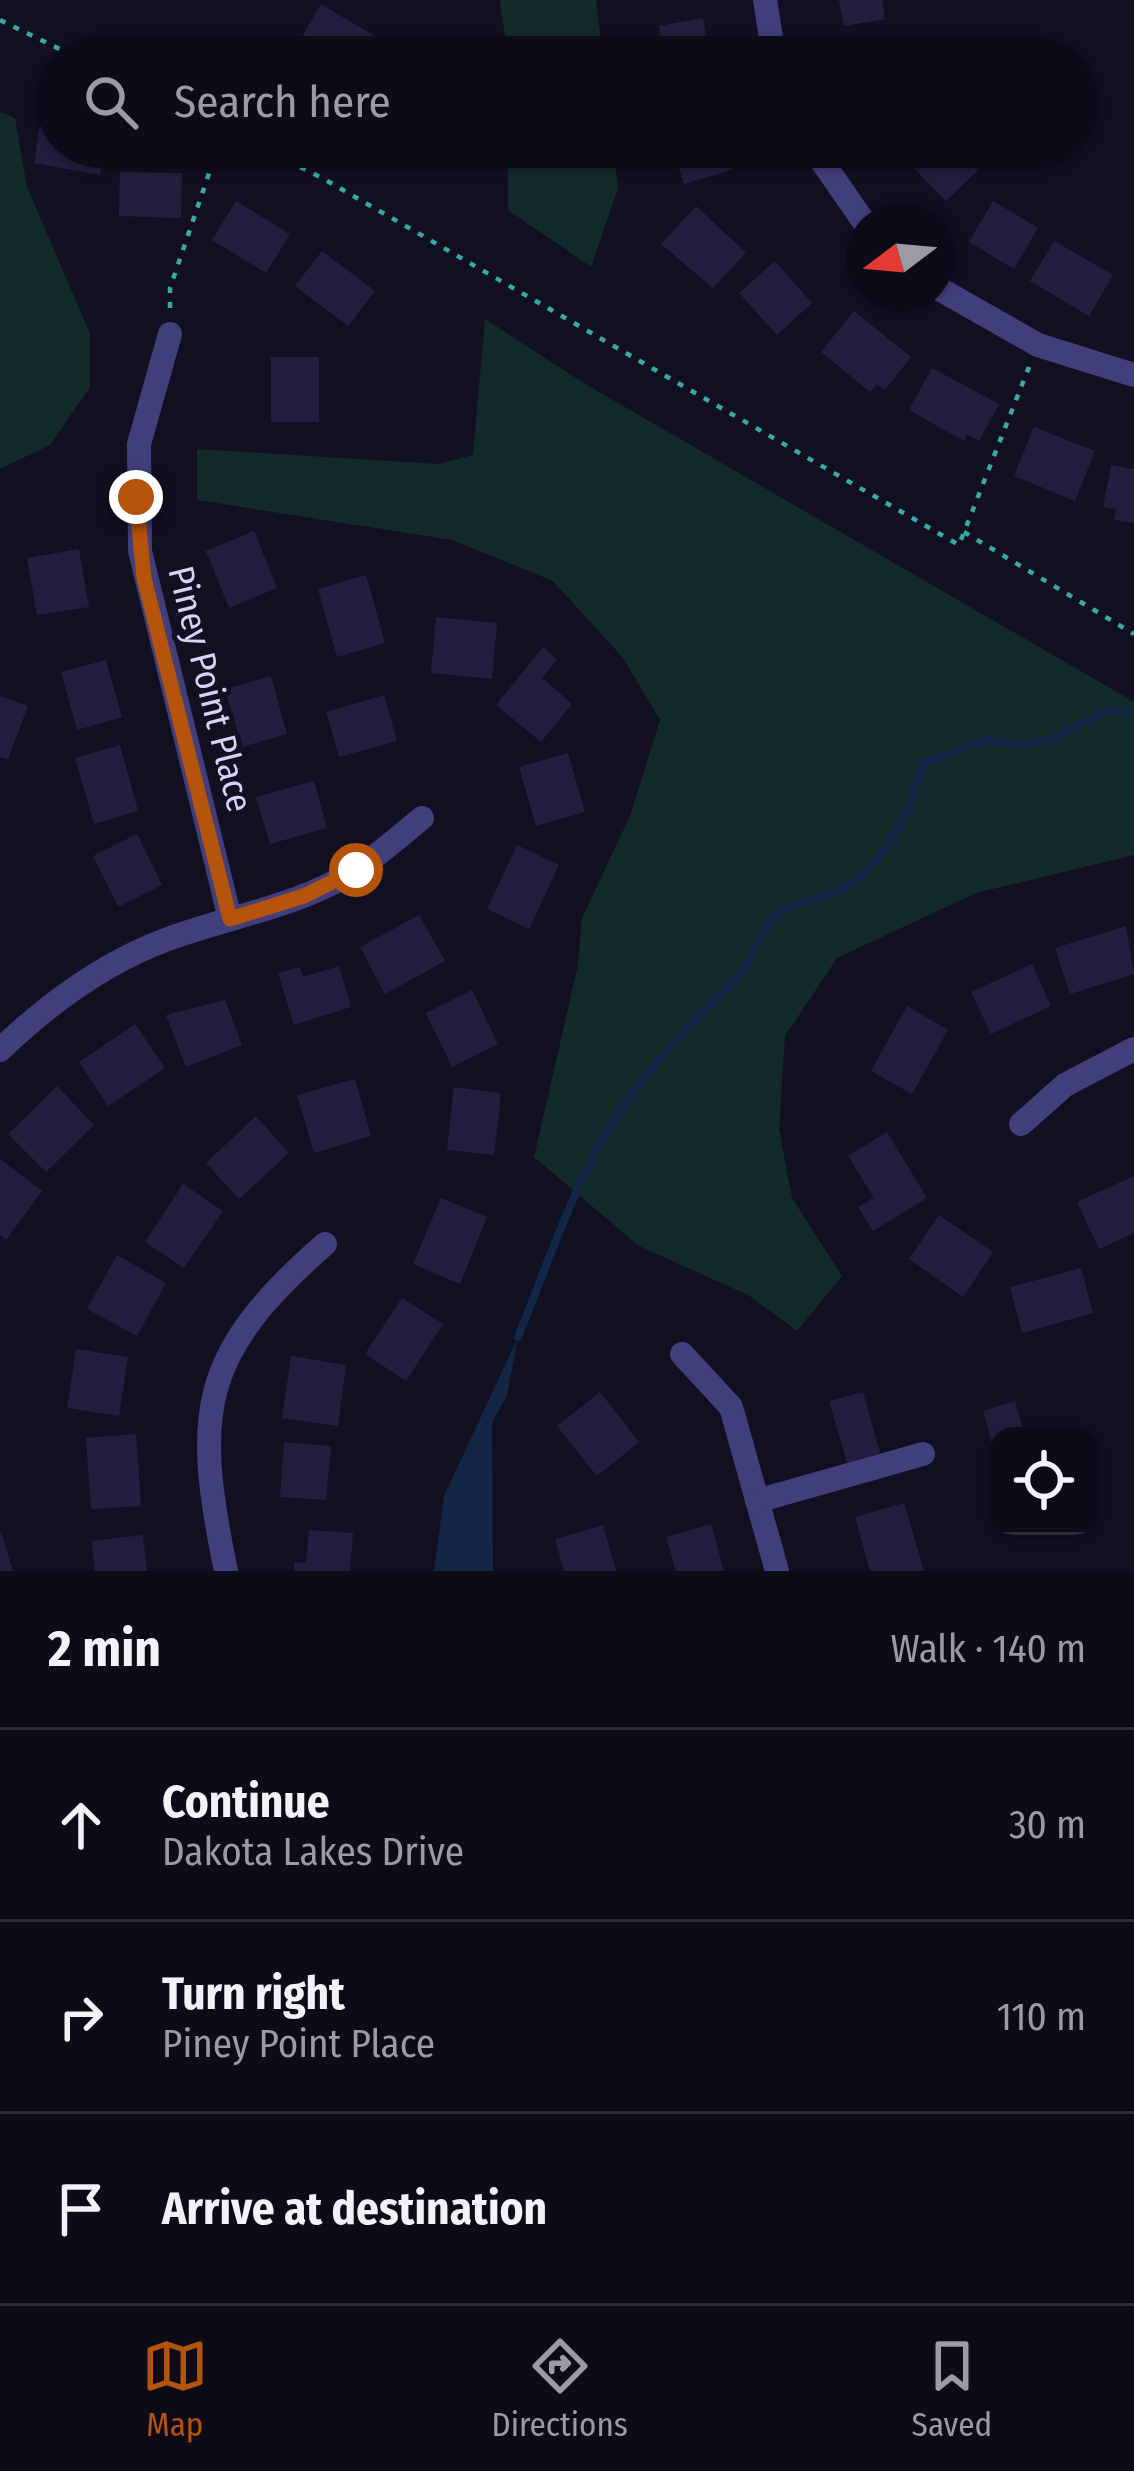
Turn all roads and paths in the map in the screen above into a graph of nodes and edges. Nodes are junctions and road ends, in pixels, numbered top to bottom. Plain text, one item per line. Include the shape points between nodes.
1 (765, 0) edge
2 (0, 20) edge
3 (771, 36) edge
4 (36, 38) edge
5 (211, 168) edge
6 (303, 168) edge
7 (827, 168) edge
8 (852, 204) edge
9 (954, 297) edge
10 (170, 334) joint
11 (1038, 345) junction
12 (1134, 375) edge
13 (964, 532) junction
14 (1134, 634) edge
15 (422, 818) dead end
16 (230, 919) junction
17 (1134, 1049) edge
18 (0, 1050) edge
19 (1021, 1124) dead end
20 (325, 1244) dead end
21 (682, 1354) dead end
22 (923, 1454) dead end
23 (758, 1501) junction
24 (226, 1571) edge
25 (777, 1571) edge

1 - 3 street
2 - 4 path
5 - 10 path via 170,288
6 - 13 path via 959,545
7 - 8 street
9 - 11 street
10 - 16 street, Piney Point Place via 139,444 140,551
11 - 12 street
11 - 13 path
13 - 14 path
15 - 16 street via 356,870
16 - 18 street via 117,963 58,999
17 - 19 street via 1065,1085
20 - 24 street via 248,1320 213,1402 206,1475
21 - 23 street via 731,1407
22 - 23 street
23 - 25 street

